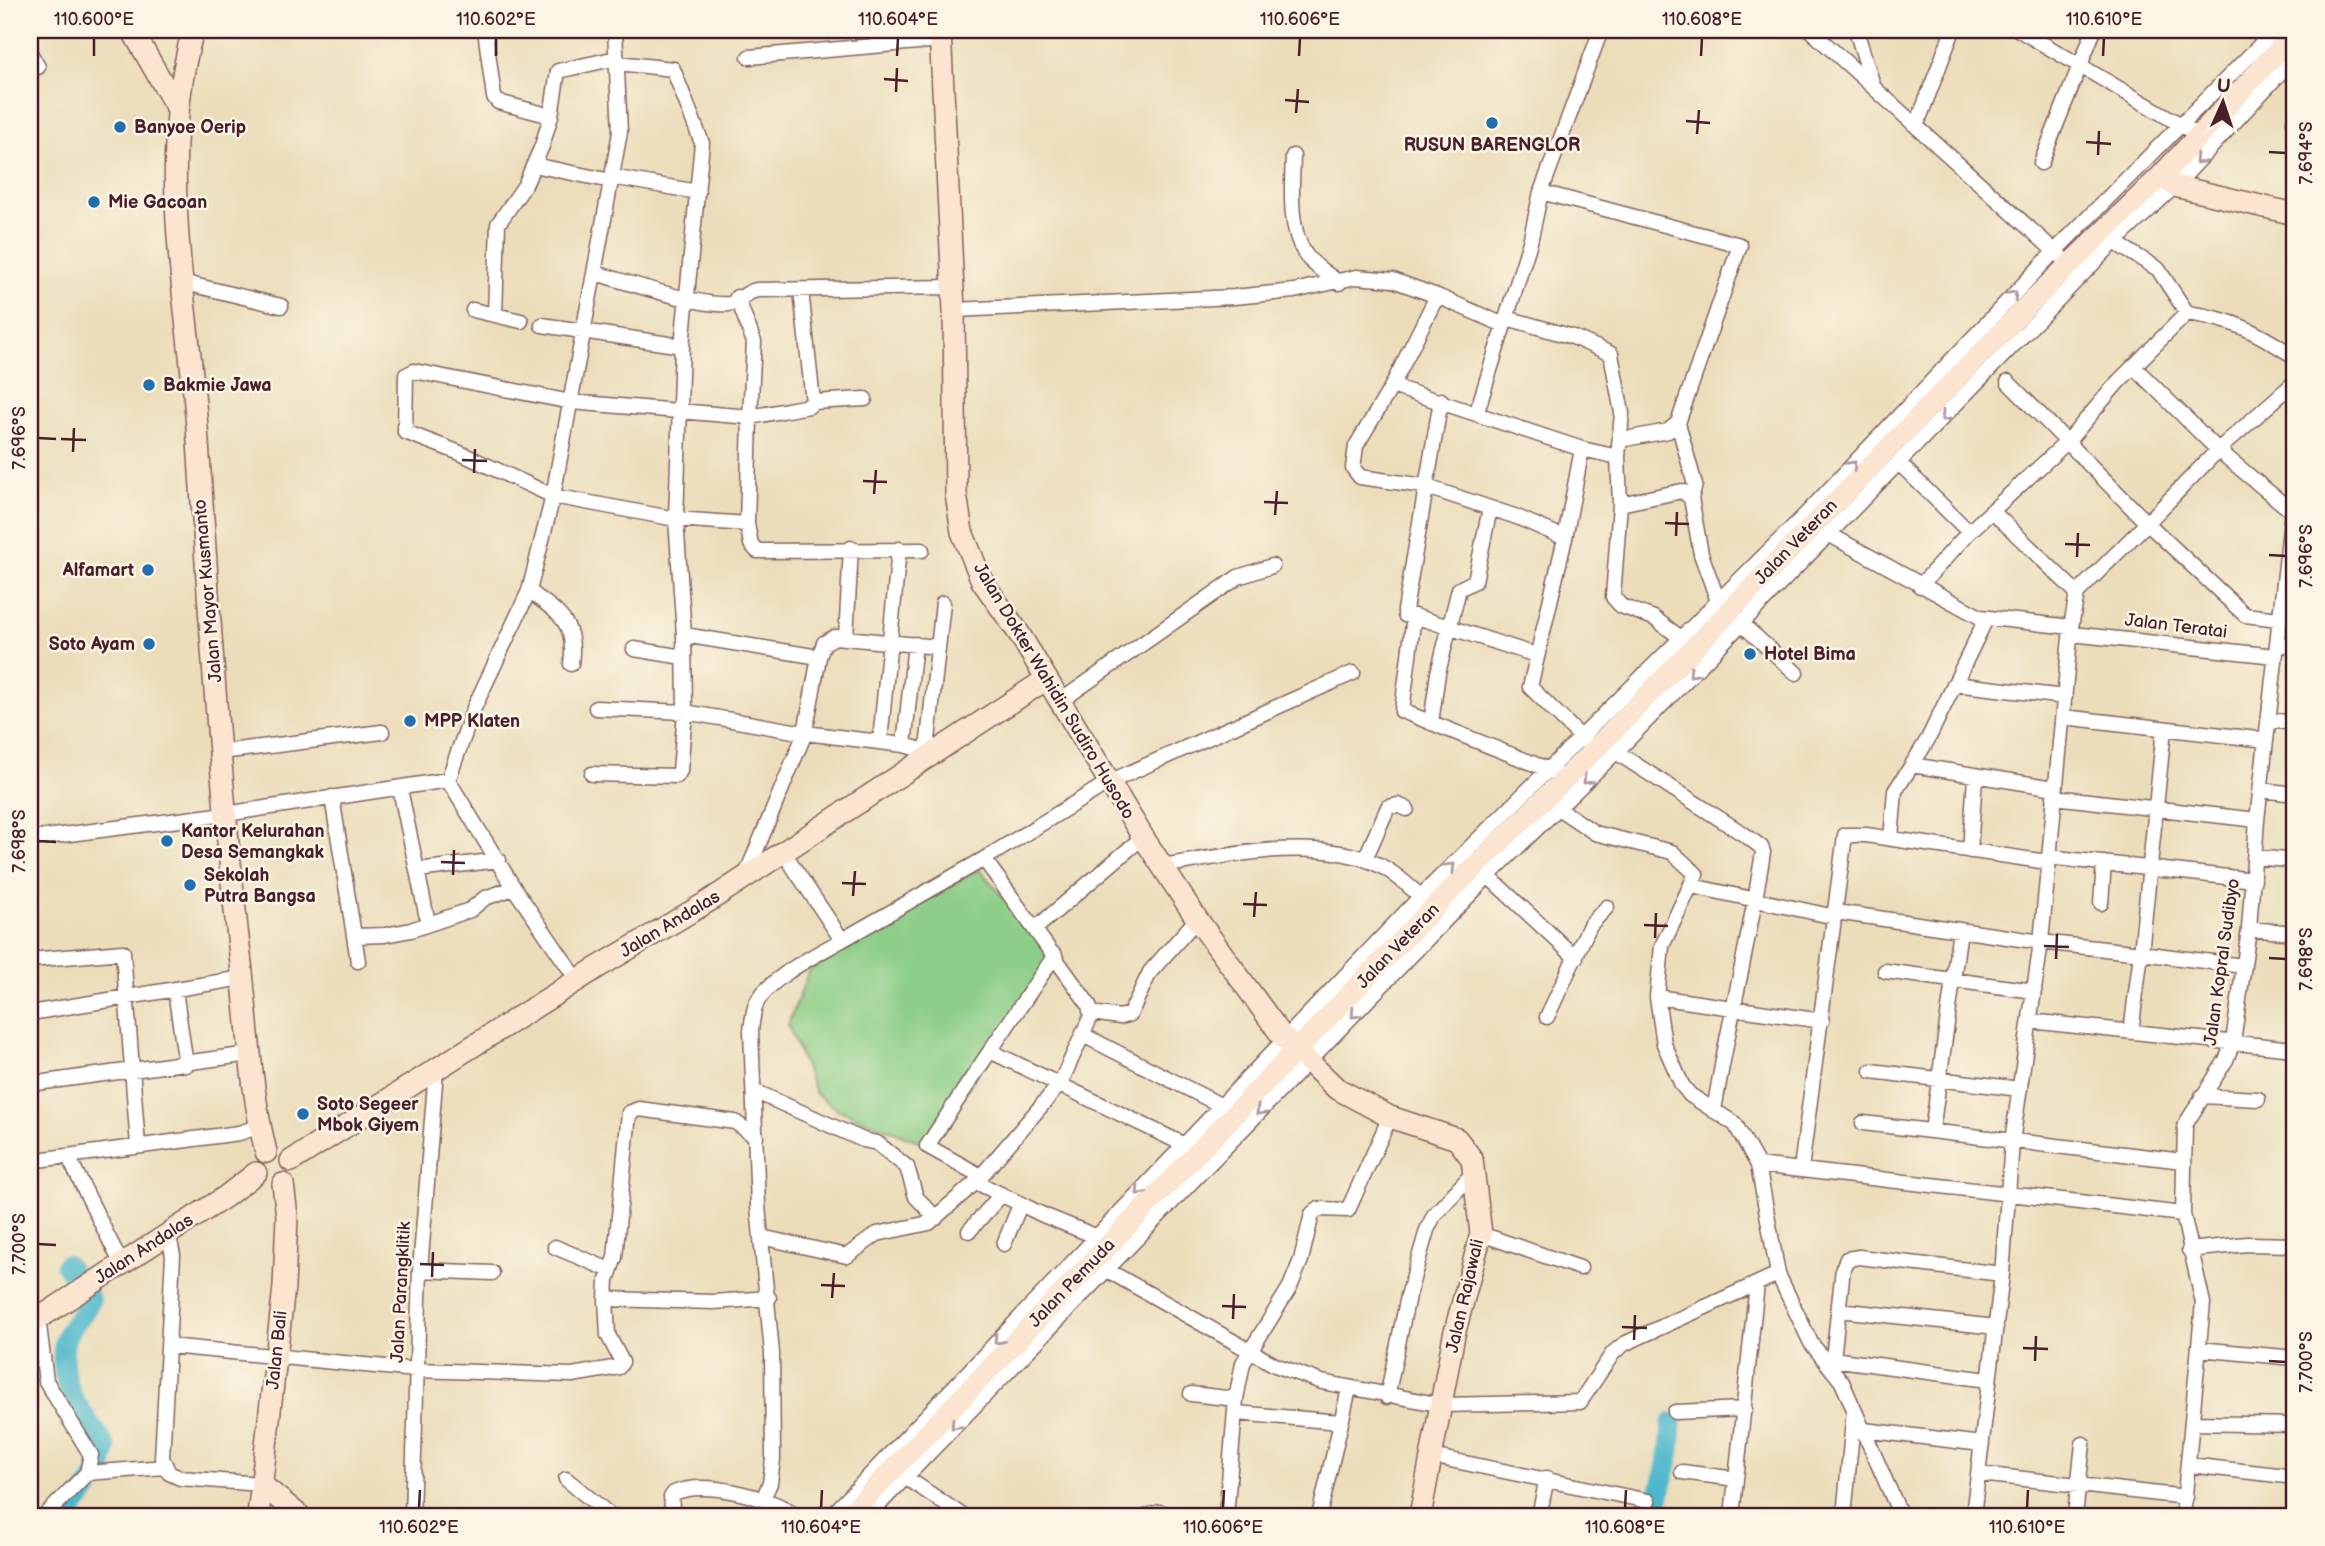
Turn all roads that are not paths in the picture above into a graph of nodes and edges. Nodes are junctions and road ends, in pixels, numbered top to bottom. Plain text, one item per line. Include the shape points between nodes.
1 (132, 30) edge
2 (193, 30) edge
3 (485, 30) edge
4 (615, 30) edge
5 (1601, 30) edge
6 (1811, 30) edge
7 (1856, 30) edge
8 (1953, 30) edge
9 (2019, 30) edge
10 (2094, 30) edge
11 (2295, 33) edge
12 (940, 35) edge
13 (30, 52) edge
14 (2287, 53) edge
15 (749, 57) dead end
16 (617, 61) junction
17 (2081, 64) junction
18 (38, 67) dead end
19 (1873, 86) junction
20 (178, 110) junction
21 (551, 116) junction
22 (1917, 124) junction
23 (2189, 130) junction
24 (1293, 156) dead end
25 (2041, 163) dead end
26 (534, 165) junction
27 (611, 179) junction
28 (2168, 181) junction
29 (698, 192) junction
30 (1541, 192) junction
31 (2295, 214) edge
32 (2107, 238) junction
33 (2061, 258) junction
34 (595, 273) junction
35 (181, 282) junction
36 (1339, 283) junction
37 (953, 287) junction
38 (801, 290) junction
39 (1437, 296) junction
40 (737, 297) junction
41 (686, 298) junction
42 (281, 306) dead end
43 (472, 310) dead end
44 (954, 310) junction
45 (2187, 313) junction
46 (495, 315) junction
47 (521, 321) dead end
48 (1505, 321) junction
49 (542, 325) dead end
50 (582, 333) junction
51 (682, 346) junction
52 (2295, 357) edge
53 (1990, 366) junction
54 (2133, 366) junction
55 (2295, 382) edge
56 (1392, 386) junction
57 (865, 399) dead end
58 (1441, 400) junction
59 (571, 402) junction
60 (813, 402) junction
61 (680, 412) junction
62 (1477, 412) junction
63 (750, 417) junction
64 (1678, 423) junction
65 (1620, 440) junction
66 (2068, 441) junction
67 (1583, 449) junction
68 (2218, 450) junction
69 (1618, 457) junction
70 (1899, 463) junction
71 (2295, 485) edge
72 (1424, 486) junction
73 (553, 496) junction
74 (1691, 498) junction
75 (1620, 504) junction
76 (1490, 508) junction
77 (1992, 511) junction
78 (2293, 514) edge
79 (676, 519) junction
80 (2147, 523) junction
81 (747, 524) junction
82 (1816, 525) junction
83 (1969, 532) junction
84 (1564, 538) junction
85 (851, 548) junction
86 (899, 549) junction
87 (922, 550) dead end
88 (1272, 566) dead end
89 (1920, 586) junction
90 (2077, 593) junction
91 (528, 594) junction
92 (943, 603) dead end
93 (1729, 612) junction
94 (1413, 616) junction
95 (1986, 619) junction
96 (2279, 619) junction
97 (1450, 627) junction
98 (2071, 631) junction
99 (684, 635) junction
100 (846, 638) junction
101 (1681, 638) junction
102 (889, 640) junction
103 (915, 645) junction
104 (938, 647) junction
105 (2295, 647) edge
106 (634, 649) dead end
107 (2276, 650) junction
108 (1536, 655) junction
109 (683, 657) junction
110 (819, 657) junction
111 (571, 664) dead end
112 (1353, 673) dead end
113 (1796, 673) dead end
114 (1045, 680) junction
115 (1954, 684) junction
116 (2065, 697) junction
117 (1059, 702) junction
118 (596, 708) dead end
119 (685, 712) junction
120 (2063, 717) junction
121 (2269, 720) junction
122 (1431, 723) junction
123 (2295, 723) edge
124 (2164, 729) junction
125 (382, 732) dead end
126 (805, 733) junction
127 (2266, 740) junction
128 (880, 741) junction
129 (904, 745) junction
130 (1597, 746) junction
131 (929, 751) junction
132 (221, 752) junction
133 (1912, 765) junction
134 (592, 774) dead end
135 (1558, 774) junction
136 (1975, 777) junction
137 (448, 779) junction
138 (1109, 782) junction
139 (400, 789) junction
140 (2261, 790) junction
141 (2054, 792) junction
142 (2295, 793) edge
143 (332, 797) junction
144 (1558, 808) junction
145 (2157, 808) junction
146 (1407, 809) dead end
147 (226, 814) junction
148 (2257, 820) junction
149 (1503, 834) junction
150 (1143, 837) junction
151 (30, 839) edge
152 (1891, 839) junction
153 (1970, 851) junction
154 (784, 853) junction
155 (2256, 856) junction
156 (984, 859) junction
157 (1365, 859) junction
158 (499, 860) junction
159 (2048, 860) junction
160 (2295, 861) edge
161 (2104, 863) junction
162 (1163, 866) junction
163 (2151, 868) junction
164 (418, 870) junction
165 (1488, 876) junction
166 (744, 878) junction
167 (2254, 880) junction
168 (1692, 886) junction
169 (514, 888) junction
170 (1755, 901) junction
171 (1427, 902) junction
172 (2101, 903) dead end
173 (1606, 906) dead end
174 (1836, 914) junction
175 (1197, 919) junction
176 (428, 923) junction
177 (1036, 928) junction
178 (2249, 929) junction
179 (1960, 930) junction
180 (2295, 933) edge
181 (355, 936) junction
182 (842, 940) junction
183 (2040, 942) junction
184 (2141, 953) junction
185 (1055, 955) junction
186 (1576, 958) junction
187 (30, 961) edge
188 (358, 961) dead end
189 (2244, 967) junction
190 (1885, 971) dead end
191 (243, 978) junction
192 (579, 981) junction
193 (1954, 981) junction
194 (175, 990) junction
195 (2034, 991) junction
196 (127, 997) junction
197 (1657, 997) junction
198 (1731, 1009) junction
199 (30, 1013) edge
200 (1091, 1013) junction
201 (1547, 1017) dead end
202 (1822, 1021) junction
203 (2030, 1021) junction
204 (2130, 1032) junction
205 (1083, 1035) junction
206 (2233, 1042) junction
207 (990, 1051) junction
208 (1297, 1052) junction
209 (250, 1054) junction
210 (2295, 1058) edge
211 (186, 1065) junction
212 (436, 1070) junction
213 (131, 1072) junction
214 (1871, 1072) dead end
215 (1939, 1080) junction
216 (30, 1084) edge
217 (1060, 1084) junction
218 (2020, 1089) junction
219 (754, 1091) junction
220 (2202, 1096) junction
221 (2258, 1099) dead end
222 (1222, 1106) junction
223 (754, 1111) junction
224 (1714, 1111) junction
225 (1390, 1117) junction
226 (735, 1122) junction
227 (1863, 1123) dead end
228 (261, 1126) junction
229 (1932, 1131) junction
230 (30, 1132) edge
231 (756, 1137) junction
232 (2012, 1142) junction
233 (1185, 1145) junction
234 (138, 1146) junction
235 (267, 1152) junction
236 (68, 1156) junction
237 (32, 1161) edge
238 (290, 1161) junction
239 (2183, 1161) junction
240 (1758, 1165) junction
241 (1801, 1168) junction
242 (1475, 1171) junction
243 (256, 1173) junction
244 (979, 1179) junction
245 (284, 1184) junction
246 (2008, 1193) junction
247 (1001, 1195) junction
248 (1020, 1205) junction
249 (2183, 1214) junction
250 (936, 1219) junction
251 (969, 1231) dead end
252 (168, 1233) junction
253 (1481, 1234) junction
254 (1095, 1236) junction
255 (761, 1237) junction
256 (1004, 1244) dead end
257 (2295, 1245) edge
258 (555, 1247) dead end
259 (2189, 1250) junction
260 (121, 1263) junction
261 (1100, 1266) junction
262 (1580, 1268) dead end
263 (420, 1270) junction
264 (610, 1270) junction
265 (492, 1273) dead end
266 (1778, 1274) junction
267 (2002, 1274) junction
268 (1757, 1284) junction
269 (769, 1298) junction
270 (606, 1299) junction
271 (1839, 1310) junction
272 (34, 1321) edge
273 (1996, 1327) junction
274 (169, 1346) junction
275 (2199, 1349) junction
276 (1248, 1351) junction
277 (278, 1355) junction
278 (1828, 1358) junction
279 (2295, 1358) edge
280 (416, 1370) junction
281 (1988, 1380) junction
282 (1349, 1389) junction
283 (1191, 1394) dead end
284 (1387, 1397) junction
285 (1442, 1405) junction
286 (1236, 1406) junction
287 (1745, 1409) junction
288 (1854, 1410) junction
289 (1675, 1412) dead end
290 (1340, 1422) junction
291 (2192, 1423) junction
292 (2295, 1424) edge
293 (1864, 1430) junction
294 (1983, 1444) junction
295 (2082, 1444) dead end
296 (1431, 1456) junction
297 (2189, 1465) junction
298 (165, 1466) junction
299 (1682, 1472) dead end
300 (89, 1473) junction
301 (900, 1473) junction
302 (1979, 1474) junction
303 (2295, 1477) edge
304 (1547, 1478) junction
305 (566, 1479) dead end
306 (1736, 1479) junction
307 (261, 1485) junction
308 (2078, 1486) junction
309 (2186, 1497) junction
310 (763, 1499) junction
311 (45, 1516) edge
312 (258, 1516) edge
313 (300, 1516) edge
314 (412, 1516) edge
315 (611, 1516) edge
316 (673, 1516) edge
317 (798, 1516) edge
318 (831, 1516) edge
319 (848, 1516) edge
320 (868, 1516) edge
321 (963, 1516) edge
322 (1147, 1516) edge
323 (1174, 1516) edge
324 (1226, 1516) edge
325 (1319, 1516) edge
326 (1420, 1516) edge
327 (1539, 1516) edge
328 (1643, 1516) edge
329 (1732, 1516) edge
330 (1844, 1516) edge
331 (1901, 1516) edge
332 (1973, 1516) edge
333 (2075, 1516) edge
334 (2183, 1516) edge

1 - 20 main road
2 - 20 main road, Jalan Mayor Kusmanto
3 - 21 street via 494,97
4 - 16 street
5 - 30 street
6 - 19 street
7 - 19 street
8 - 22 street
9 - 17 street
10 - 17 street
11 - 14 main road, Jalan Veteran
12 - 15 street
12 - 37 main road, Jalan Dokter Wahidin Sudiro Husodo
13 - 18 street
14 - 23 main road, Jalan Veteran
14 -> 28 street
16 - 21 street via 558,71
16 - 27 street via 620,128
16 - 29 street via 668,66 677,73 702,143
17 - 23 street
17 - 25 street
19 - 22 street
20 - 35 main road, Jalan Mayor Kusmanto via 174,176
21 - 26 street
22 - 33 street
23 - 28 main road, Jalan Veteran
23 - 33 street
24 - 36 street via 1292,193 1301,244 1316,266
26 - 27 street
26 - 46 street via 498,224
27 - 29 street
27 - 34 street
28 - 31 main road
28 - 32 main road, Jalan Veteran
29 - 41 street
30 - 48 street
30 - 64 street via 1739,243
32 - 33 main road, Jalan Veteran
32 - 45 street via 2158,269
32 - 53 street
33 - 53 main road, Jalan Veteran
34 - 41 street
34 - 50 street
35 - 42 street
35 - 132 main road, Jalan Mayor Kusmanto via 198,439
36 - 39 street via 1356,276 1381,278
36 - 44 street via 1275,293
37 - 38 street
37 - 44 main road, Jalan Dokter Wahidin Sudiro Husodo
38 - 40 street via 757,290
38 - 60 street
39 - 48 street
39 - 56 street
40 - 41 street via 730,303
40 - 63 street via 754,342
41 - 51 street
43 - 46 street
44 - 114 main road, Jalan Dokter Wahidin Sudiro Husodo via 958,518 982,581
45 - 52 street via 2243,325
45 - 54 street
46 - 47 street
48 - 62 street
48 - 65 street via 1573,337 1611,354 1622,413
49 - 50 street
50 - 51 street
50 - 59 street
51 - 61 street
53 - 66 street
53 -> 70 street
53 - 82 main road, Jalan Veteran
54 - 66 street
54 - 68 street
55 - 68 street
56 - 58 street
56 - 72 street via 1364,430 1353,468 1360,477
57 - 60 street
58 - 62 street
58 - 72 street
59 - 61 street
59 - 73 street
59 - 73 street via 424,372 406,375 405,432
60 - 63 street
61 - 63 street
61 - 79 street
62 - 67 street
63 - 81 street
64 - 65 street via 1668,431
64 - 74 street via 1695,485
65 - 69 street
66 - 77 street
66 - 80 street
67 - 69 street
67 - 84 street
68 - 78 street
68 - 80 street
69 - 75 street
70 - 82 street
70 - 83 street
71 - 78 street, Jalan Kopral Sudibyo
72 - 76 street
72 - 94 street via 1405,610 1405,615
73 - 79 street
73 - 91 street
74 - 75 street via 1682,491
74 - 93 street via 1701,554
75 - 101 street via 1613,597 1621,606 1654,618
76 - 84 street
76 - 97 street via 1475,582 1459,589
77 - 83 street
77 - 90 street
78 - 96 street, Jalan Kopral Sudibyo
79 - 81 street
79 - 99 street
80 - 90 street
80 - 96 street via 2245,615
81 - 85 street via 757,551
82 - 89 street
82 - 93 main road, Jalan Veteran
83 - 89 street
84 - 108 street
85 - 86 street
85 - 100 street
86 - 87 street
86 - 102 street
88 - 117 street via 1237,577
89 - 95 street
90 - 98 street
91 - 111 street via 562,615 572,641
91 - 137 street via 474,708
92 - 104 street
93 - 101 street
93 - 113 street
93 - 130 main road, Jalan Veteran
94 - 97 street
94 - 122 street via 1401,706 1407,714
95 - 98 street, Jalan Teratai
95 - 115 street
96 - 107 street, Jalan Kopral Sudibyo
97 - 108 street
97 - 122 street
98 - 107 street, Jalan Teratai
98 - 116 street
99 - 109 street
99 - 110 street
100 - 102 street
100 - 110 street via 828,639
101 - 130 street
102 - 103 street
102 - 128 street
103 - 104 street
103 - 129 street
104 - 131 street
105 - 107 street, Jalan Teratai
106 - 109 street
107 - 121 street, Jalan Kopral Sudibyo
108 - 130 street via 1530,687
109 - 119 street
110 - 126 street
112 - 138 street
114 - 117 main road, Jalan Dokter Wahidin Sudiro Husodo
114 - 131 main road, Jalan Andalas
115 - 116 street
115 - 133 street
116 - 120 street
117 - 138 main road, Jalan Dokter Wahidin Sudiro Husodo
118 - 119 street
119 - 126 street
119 - 134 street via 677,776
120 - 124 street
120 - 141 street
121 - 123 street
121 - 127 street, Jalan Kopral Sudibyo
122 - 135 street
124 - 127 street
124 - 145 street
125 - 132 street
126 - 128 street
126 - 166 street
127 - 140 street, Jalan Kopral Sudibyo
128 - 129 street
129 - 131 street
130 - 135 main road, Jalan Veteran
130 -> 144 street
130 - 170 street via 1761,847
131 - 154 main road, Jalan Andalas
132 - 147 main road, Jalan Mayor Kusmanto
133 - 136 street
133 - 152 street via 1895,791
135 - 149 main road, Jalan Veteran
136 - 141 street
136 - 153 street
137 - 139 street
137 - 158 street
138 - 150 main road, Jalan Dokter Wahidin Sudiro Husodo
138 - 156 street
139 - 143 street
139 - 164 street
140 - 142 street
140 - 148 street, Jalan Kopral Sudibyo
141 - 145 street
141 - 159 street
143 - 147 street
143 - 181 street
144 - 149 street via 1541,824
144 - 168 street via 1595,833 1672,852 1696,874
145 - 148 street
145 - 163 street
146 - 157 street via 1388,807
147 - 151 street
147 - 191 main road, Jalan Mayor Kusmanto
148 - 155 street, Jalan Kopral Sudibyo
149 - 165 street
149 - 171 main road, Jalan Veteran
150 - 162 main road, Jalan Dokter Wahidin Sudiro Husodo
150 - 177 street
152 - 153 street
152 - 174 street via 1845,835
153 - 159 street
154 - 166 main road, Jalan Andalas
154 - 182 street
155 - 160 street
155 - 167 street, Jalan Kopral Sudibyo
156 - 177 street
156 - 182 street
157 - 162 street via 1319,850 1235,853
157 - 171 street via 1384,867
158 - 164 street
158 - 169 street
159 - 161 street
159 - 183 street
161 - 163 street
161 - 172 street
162 - 175 main road, Jalan Dokter Wahidin Sudiro Husodo
163 - 167 street
163 - 184 street
164 - 176 street
165 - 186 street
165 -> 208 street
166 - 192 main road, Jalan Andalas
167 - 178 street, Jalan Kopral Sudibyo
168 - 170 street
168 - 197 street via 1664,939
169 - 176 street via 485,898 470,910
169 - 192 street
170 - 174 street
170 - 198 street
171 - 208 main road, Jalan Veteran
173 - 186 street via 1590,925
174 - 179 street
174 - 202 street
175 - 200 street via 1150,972 1130,1013 1120,1017
175 - 208 main road, Jalan Dokter Wahidin Sudiro Husodo
176 - 181 street via 385,935
177 - 185 street
178 - 180 street
178 - 189 street, Jalan Kopral Sudibyo
179 - 183 street
179 - 193 street
181 - 188 street
182 - 219 street via 779,980 755,1006 751,1031
183 - 184 street
183 - 195 street
184 - 189 street
184 - 204 street
185 - 200 street
185 - 207 street
186 - 201 street
187 - 196 street via 122,950
189 - 206 street, Jalan Kopral Sudibyo
190 - 193 street
191 - 194 street
191 - 209 main road, Jalan Mayor Kusmanto
192 - 212 main road, Jalan Andalas
193 - 195 street
193 - 215 street
194 - 196 street
194 - 211 street
195 - 203 street
196 - 199 street
196 - 213 street
197 - 198 street
197 - 224 street via 1670,1064 1690,1095
198 - 202 street
198 - 224 street
200 - 205 street
202 - 241 street
203 - 204 street
203 - 218 street
204 - 206 street
205 - 217 street
205 - 222 street
206 - 210 street via 2288,1049
206 - 220 street, Jalan Kopral Sudibyo
207 - 217 street
207 - 244 street via 927,1146
208 - 222 street
208 - 225 main road, Jalan Rajawali via 1336,1088
208 -> 261 main road, Jalan Pemuda
209 - 211 street
209 - 228 main road, Jalan Mayor Kusmanto
211 - 213 street
212 - 238 main road, Jalan Andalas
212 - 263 street, Jalan Parangklitik
213 - 216 street
213 - 234 street
214 - 215 street
215 - 218 street
215 - 229 street
217 - 233 street
217 - 244 street
218 - 232 street
219 - 223 street
219 - 250 street via 877,1143 906,1167 916,1198
220 - 221 street
220 - 239 street, Jalan Kopral Sudibyo via 2185,1125
222 - 233 street
223 - 226 street
223 - 231 street
224 - 240 street via 1735,1124
225 - 242 main road, Jalan Rajawali via 1457,1139
225 - 276 street via 1348,1210 1318,1209 1312,1214 1290,1287
226 - 231 street
226 - 264 street via 639,1110 629,1113
227 - 229 street
228 - 234 street
228 - 235 main road, Jalan Mayor Kusmanto
229 - 232 street
230 - 237 street
231 - 255 street
232 - 239 street
232 - 246 street
233 -> 254 street
234 - 236 street
235 - 238 main road via 278,1150
235 - 243 main road, Jalan Andalas via 257,1161
236 - 237 street
236 - 260 street
238 - 245 main road via 290,1176
239 - 249 street, Jalan Kopral Sudibyo
240 - 241 street
240 - 266 street
241 - 246 street
242 - 253 main road, Jalan Rajawali
242 - 284 street via 1434,1215 1427,1230
243 - 245 main road via 267,1185
243 - 252 main road, Jalan Andalas
244 - 247 street
244 - 250 street
245 - 277 main road, Jalan Bali via 287,1216
246 - 249 street
246 - 267 street
247 - 248 street
247 - 251 street
248 - 254 street
248 - 256 street
249 - 259 street, Jalan Kopral Sudibyo
250 - 255 street via 877,1234 847,1256
252 - 260 main road, Jalan Andalas
252 - 274 street via 173,1255
253 - 262 street
253 - 285 main road, Jalan Rajawali via 1454,1335
254 -> 318 street
255 - 269 street
257 - 259 street
258 - 264 street
259 - 275 street, Jalan Kopral Sudibyo via 2203,1303
260 - 272 main road, Jalan Andalas
261 - 276 street
261 -> 301 main road, Jalan Pemuda
263 - 265 street
263 - 280 street, Jalan Parangklitik
264 - 270 street
266 - 268 street
266 - 278 street via 1811,1343
267 - 271 street via 1852,1257 1844,1263
267 - 273 street
268 - 285 street via 1624,1344 1580,1402
268 - 287 street
269 - 270 street via 713,1303
269 - 310 street via 773,1459
270 - 280 street via 608,1335 622,1362 619,1367 572,1375
271 - 273 street
271 - 278 street
272 - 300 street via 46,1381 91,1455
273 - 281 street
274 - 277 street
274 - 298 street
275 - 279 street
275 - 291 street, Jalan Kopral Sudibyo
276 - 282 street via 1295,1373
276 - 286 street
277 - 280 street
277 - 307 main road, Jalan Bali
278 - 281 street
278 - 288 street
280 - 314 street, Jalan Parangklitik
281 - 294 street
282 - 284 street
282 - 290 street
283 - 286 street
284 - 285 street
285 - 296 main road, Jalan Rajawali
286 - 290 street
286 - 324 street
287 - 289 street
287 - 306 street
288 - 293 street
288 - 330 street
290 - 325 street
291 - 292 street
291 - 297 street, Jalan Kopral Sudibyo
293 - 294 street
293 - 331 street
294 - 302 street
295 - 308 street
296 - 304 street
296 - 326 main road, Jalan Rajawali
297 - 303 street
297 - 309 street, Jalan Kopral Sudibyo
298 - 300 street
298 - 307 street via 180,1478
299 - 306 street
300 - 311 street
301 - 319 main road, Jalan Pemuda
301 - 320 street
301 - 321 street
302 - 308 street
302 - 332 street
304 - 327 street
304 - 328 street via 1648,1501
305 - 315 street
306 - 329 street
307 - 312 main road, Jalan Bali
307 - 313 main road
308 - 309 street
308 - 333 street
309 - 334 street, Jalan Kopral Sudibyo
310 - 316 street via 714,1490 680,1490 671,1497
310 - 317 street
322 - 323 street

